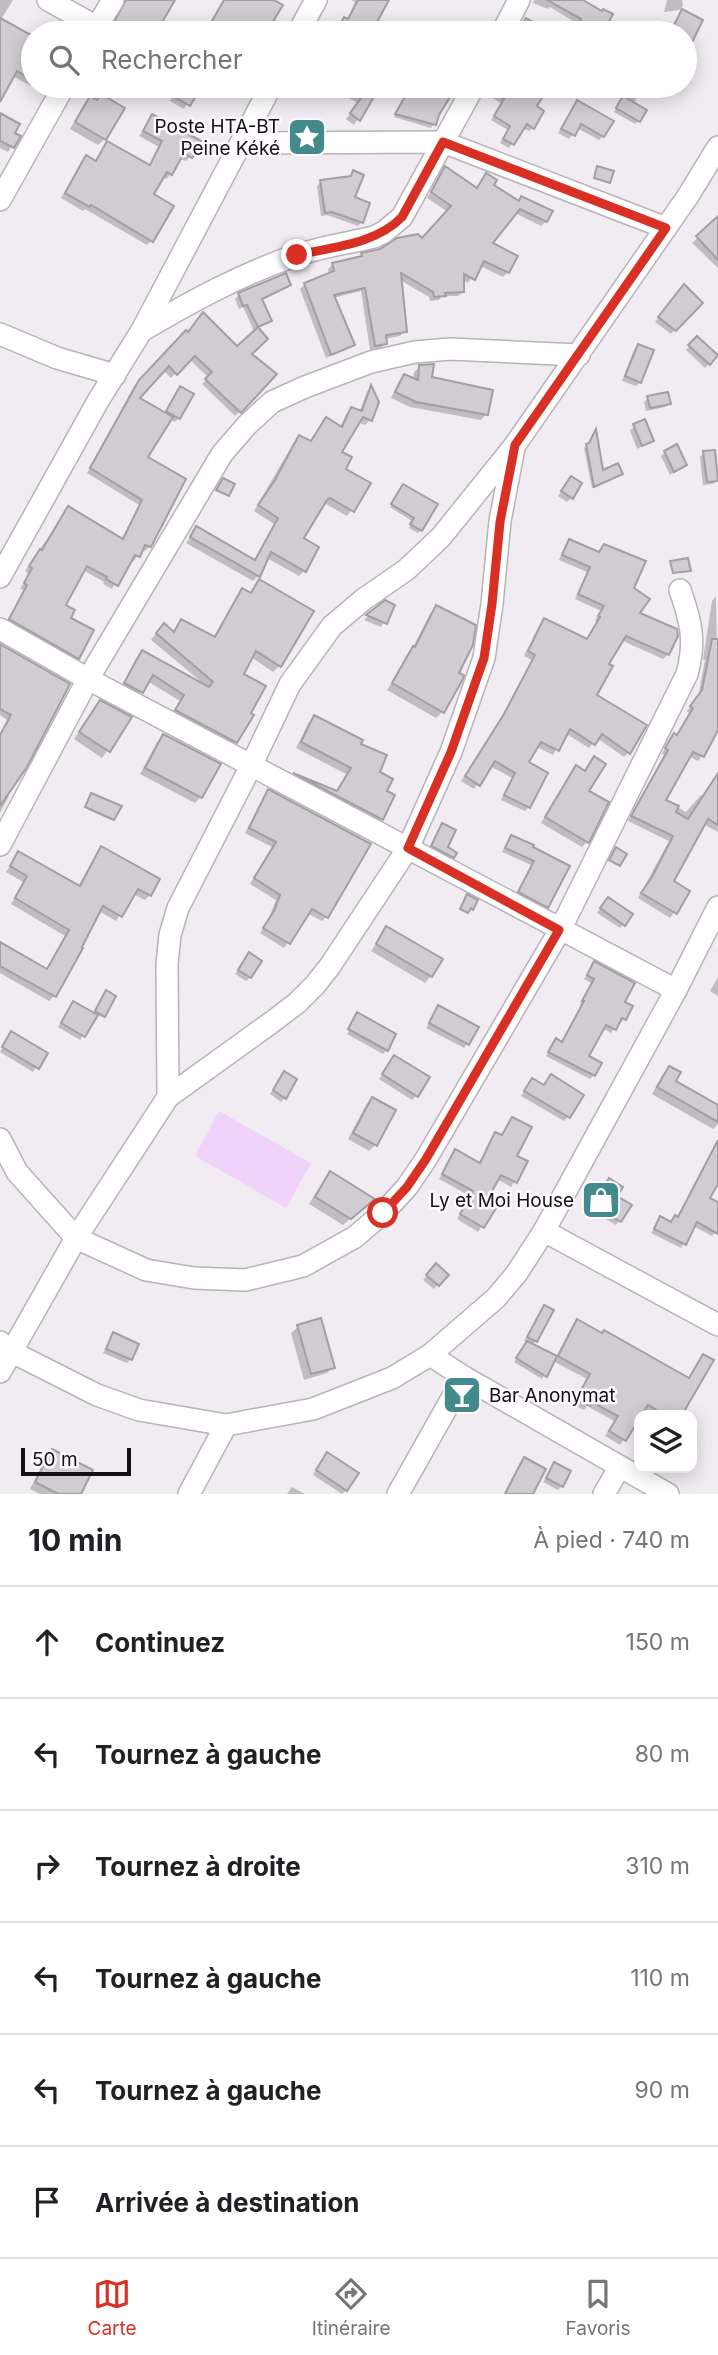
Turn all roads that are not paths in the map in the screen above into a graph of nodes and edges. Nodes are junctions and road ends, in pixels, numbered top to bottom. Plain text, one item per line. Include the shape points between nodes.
1 (48, 0) edge
2 (113, 0) edge
3 (316, 0) edge
4 (519, 0) edge
5 (81, 21) edge
6 (100, 21) edge
7 (305, 21) edge
8 (508, 21) edge
9 (56, 98) edge
10 (265, 98) edge
11 (467, 98) edge
12 (443, 142) junction
13 (241, 144) junction
14 (718, 147) edge
15 (7, 171) edge
16 (0, 200) edge
17 (666, 228) junction
18 (142, 330) junction
19 (0, 334) edge
20 (579, 355) junction
21 (115, 375) junction
22 (515, 445) junction
23 (0, 577) edge
24 (680, 590) dead end
25 (0, 629) edge
26 (88, 679) junction
27 (251, 765) junction
28 (0, 845) edge
29 (408, 848) junction
30 (718, 908) edge
31 (559, 930) junction
32 (676, 990) junction
33 (168, 1097) junction
34 (0, 1139) edge
35 (544, 1231) junction
36 (76, 1238) junction
37 (718, 1324) edge
38 (6, 1347) edge
39 (430, 1354) junction
40 (0, 1372) edge
41 (464, 1377) junction
42 (226, 1425) junction
43 (619, 1468) junction
44 (189, 1494) edge
45 (398, 1494) edge
46 (604, 1494) edge
47 (668, 1494) edge

1 - 5 street
2 - 6 street
3 - 7 street
4 - 8 street
9 - 15 street
10 - 13 street
11 - 12 street
12 - 13 street
12 - 17 street
12 - 18 street via 402,217 384,232 297,255 237,278
13 - 18 street
14 - 17 street
15 - 16 street
17 - 20 street
18 - 21 street
19 - 21 street
20 - 22 street
20 - 26 street via 450,349 415,352 371,362 272,402 222,454
21 - 23 street
22 - 27 street via 440,537 406,570 332,626 290,684
22 - 29 street via 500,522 484,658 451,752
24 - 31 street via 693,639 687,674
25 - 26 street
26 - 27 street
26 - 28 street
27 - 29 street
27 - 33 street via 178,908 170,935
29 - 31 street
29 - 33 street via 315,985 272,1023
30 - 32 street
31 - 32 street
31 - 36 street via 426,1159 407,1187 355,1237 303,1266 244,1280 146,1270
32 - 35 street
33 - 36 street
34 - 36 street via 17,1172
35 - 37 street
35 - 39 street via 496,1298
36 - 38 street
38 - 40 street
38 - 42 street via 97,1395 139,1410
39 - 41 street
39 - 42 street via 392,1378 313,1409
41 - 43 street
41 - 45 street
42 - 44 street
43 - 46 street
43 - 47 street

